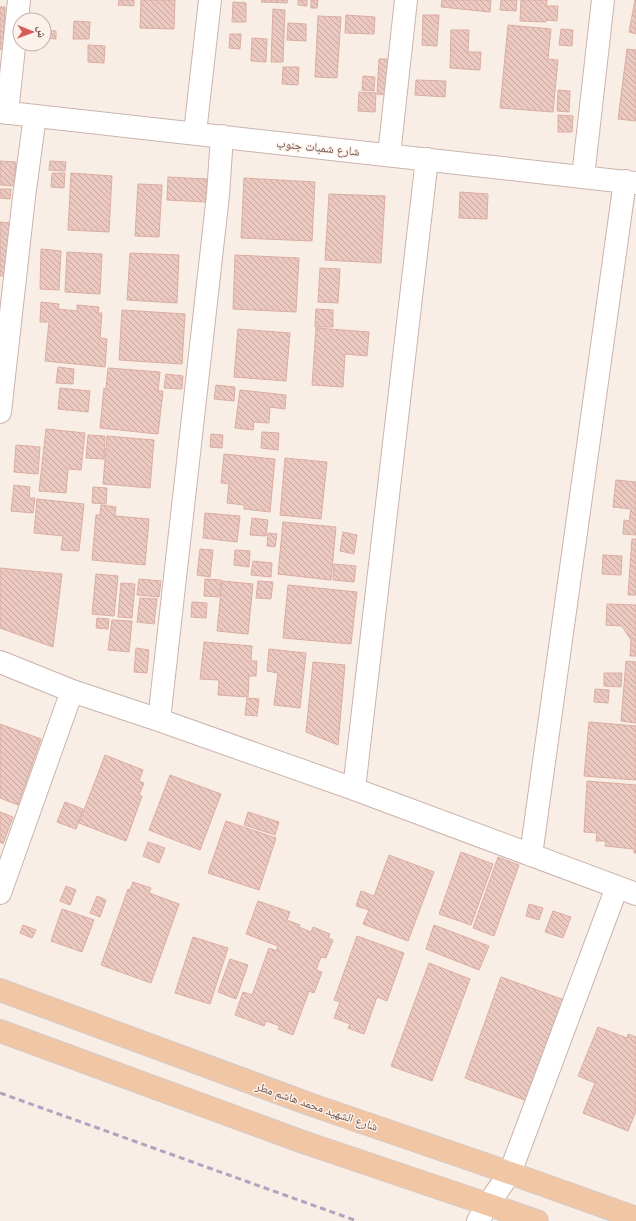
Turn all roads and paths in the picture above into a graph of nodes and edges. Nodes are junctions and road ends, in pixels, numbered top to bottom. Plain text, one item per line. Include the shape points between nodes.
1 (19, 0) edge
2 (210, 0) edge
3 (406, 0) edge
4 (603, 0) edge
5 (4, 112) edge
6 (35, 116) junction
7 (195, 133) junction
8 (222, 136) junction
9 (389, 155) junction
10 (427, 159) junction
11 (583, 177) junction
12 (630, 182) edge
13 (0, 412) edge
14 (0, 662) edge
15 (72, 691) junction
16 (159, 720) junction
17 (354, 790) junction
18 (531, 855) junction
19 (626, 891) edge
20 (0, 893) edge
21 (0, 990) edge
22 (0, 1031) edge
23 (510, 1173) junction
24 (483, 1212) edge
25 (636, 1218) edge
26 (537, 1221) edge

1 - 5 street
2 - 7 street
3 - 9 street
4 - 11 street
5 - 6 street, شارع شمبات جنوب
6 - 7 street, شارع شمبات جنوب
6 - 13 street
7 - 8 street, شارع شمبات جنوب
8 - 9 street, شارع شمبات جنوب
8 - 16 street via 218,195
9 - 10 street, شارع شمبات جنوب
10 - 11 street, شارع شمبات جنوب
10 - 17 street
11 - 12 street, شارع شمبات جنوب
12 - 18 street
14 - 15 street
15 - 16 street
15 - 20 street
16 - 17 street
17 - 18 street
18 - 19 street
19 - 23 street
21 - 23 main road, شارع الشهيد محمد هاشم مطر via 312,1105
22 - 24 main road via 303,1142
23 - 24 street
23 - 25 main road, شارع الشهيد محمد هاشم مطر
24 - 26 main road

